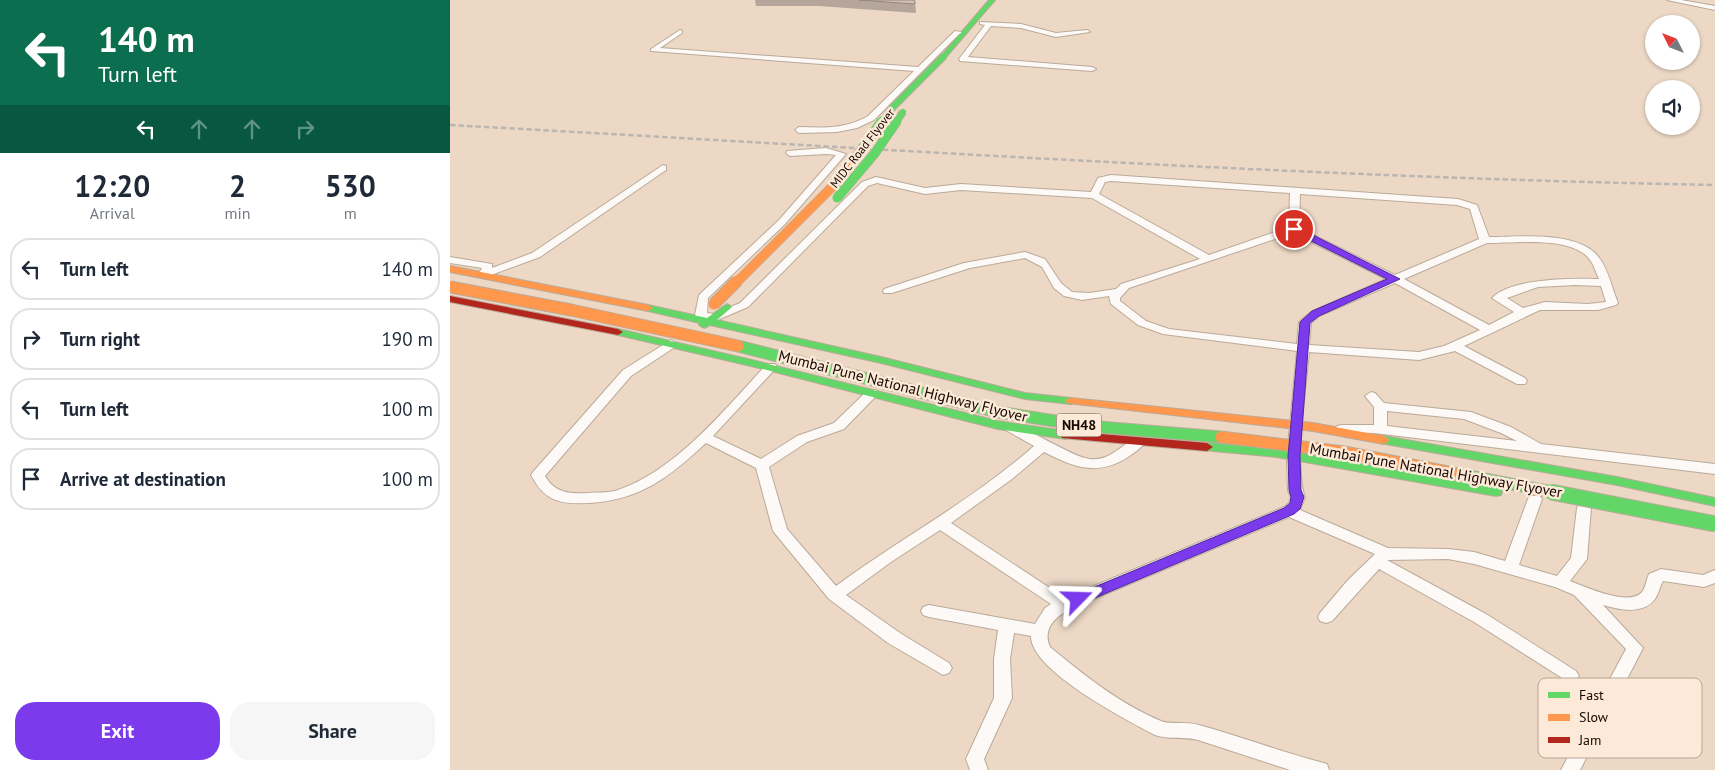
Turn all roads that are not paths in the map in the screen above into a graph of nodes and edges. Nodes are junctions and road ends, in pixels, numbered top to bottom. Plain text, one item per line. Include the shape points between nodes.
1 (992, 0) edge
2 (1002, 0) edge
3 (1670, 0) edge
4 (1715, 8) edge
5 (980, 23) junction
6 (680, 32) dead end
7 (1087, 32) dead end
8 (964, 33) junction
9 (950, 55) junction
10 (922, 68) junction
11 (1092, 69) dead end
12 (799, 130) dead end
13 (790, 153) dead end
14 (663, 168) dead end
15 (1294, 191) junction
16 (1094, 194) junction
17 (1294, 229) junction
18 (1485, 240) junction
19 (1208, 259) junction
20 (450, 260) edge
21 (450, 269) edge
22 (483, 275) junction
23 (450, 277) edge
24 (1395, 279) junction
25 (1605, 283) junction
26 (450, 287) edge
27 (888, 291) dead end
28 (1116, 292) junction
29 (450, 299) edge
30 (1523, 313) junction
31 (699, 316) junction
32 (713, 319) junction
33 (1489, 330) junction
34 (671, 344) junction
35 (1454, 345) junction
36 (1304, 348) junction
37 (771, 367) junction
38 (1521, 381) dead end
39 (872, 393) junction
40 (1298, 425) junction
41 (1009, 426) junction
42 (1322, 428) junction
43 (1381, 430) junction
44 (704, 437) junction
45 (1139, 442) junction
46 (1042, 446) junction
47 (1539, 448) junction
48 (1560, 451) junction
49 (1294, 456) junction
50 (762, 465) junction
51 (1715, 469) edge
52 (1560, 471) junction
53 (1535, 499) junction
54 (1715, 502) edge
55 (1584, 508) junction
56 (1715, 510) edge
57 (1289, 511) junction
58 (941, 523) junction
59 (1714, 531) edge
60 (1381, 557) junction
61 (1511, 567) junction
62 (1715, 576) edge
63 (1560, 583) junction
64 (1580, 591) junction
65 (835, 596) junction
66 (1064, 605) junction
67 (929, 611) dead end
68 (1326, 617) dead end
69 (1007, 625) junction
70 (1039, 631) junction
71 (943, 668) dead end
72 (1570, 676) dead end
73 (1619, 678) edge
74 (1576, 758) edge
75 (979, 770) edge
76 (1320, 770) edge
77 (1570, 770) edge

1 - 5 main road
2 - 5 main road
3 - 4 street
5 - 7 street via 1021,26 1056,35
5 - 8 main road
5 - 9 main road
5 - 11 street via 963,59
6 - 10 street via 653,50
8 - 9 main road
8 - 10 street via 957,32
9 - 31 main road, MIDC Road Flyover, bridge via 893,107 836,183
9 - 32 main road, MIDC Road Flyover, bridge via 905,109 851,184
10 - 12 street via 863,123 841,129
13 - 31 street via 826,151 842,154 782,222 703,297
14 - 22 street via 536,254
15 - 16 street via 1111,178 1101,180
15 - 17 street
15 - 18 street via 1466,203 1474,207
16 - 19 street
16 - 32 street via 961,187 925,191 873,180 865,184 744,305
17 - 19 street
17 - 24 street
18 - 24 street
18 - 25 street via 1579,245 1596,260
19 - 28 street via 1125,286
20 - 22 street via 488,266
21 - 22 main road
22 - 31 main road
23 - 56 main road, Mumbai Pune National Highway Flyover / NH48 via 672,319 1040,407 1329,436
24 - 33 street
24 - 36 street via 1308,318 1304,326
25 - 30 street via 1612,302 1608,306 1543,305
25 - 30 street via 1543,282 1498,298
26 - 59 main road, Mumbai Pune National Highway Flyover / NH48, bridge via 784,356 1022,417 1344,452
27 - 28 street via 968,265 1025,255 1049,267 1055,282 1069,294 1089,296
28 - 36 street via 1115,302 1142,323 1167,332
29 - 34 main road
30 - 33 street
31 - 32 main road
31 - 34 main road, MIDC Road Flyover via 672,337
32 - 34 main road, MIDC Road Flyover via 684,340
32 - 40 main road via 1025,396
33 - 35 street
34 - 37 main road
34 - 44 street via 627,373 538,475 545,489 567,499 617,495 665,471
35 - 36 street via 1419,356
35 - 38 street
36 - 40 street
37 - 39 main road
37 - 44 street
39 - 41 main road
39 - 50 street via 839,426 802,439
40 - 42 main road
40 - 49 street
41 - 45 main road
41 - 46 street
42 - 43 street
42 - 52 main road
43 - 47 street
43 - 47 street via 1376,401 1466,415 1506,430
44 - 50 street
45 - 46 street via 1101,464 1082,462
45 - 49 main road
46 - 58 street via 1016,471
47 - 48 street
48 - 51 street
48 - 52 street
49 - 53 main road
49 - 57 street via 1298,497 1296,505
50 - 65 street via 780,531
52 - 54 main road
53 - 55 main road
53 - 61 street
55 - 59 main road
55 - 63 street via 1579,559
57 - 60 street
57 - 66 street
58 - 65 street
58 - 66 street
60 - 61 street via 1448,554
60 - 68 street
60 - 72 street
61 - 63 street
62 - 64 street via 1704,581 1661,575 1655,578 1648,597 1638,604 1625,604
63 - 64 street
64 - 73 street via 1635,648
65 - 71 street
66 - 70 street via 1051,612
67 - 69 street
69 - 70 street
69 - 75 street via 1002,659 1003,698 976,760
70 - 76 street via 1042,651 1096,694 1161,730 1198,732
74 - 77 street

